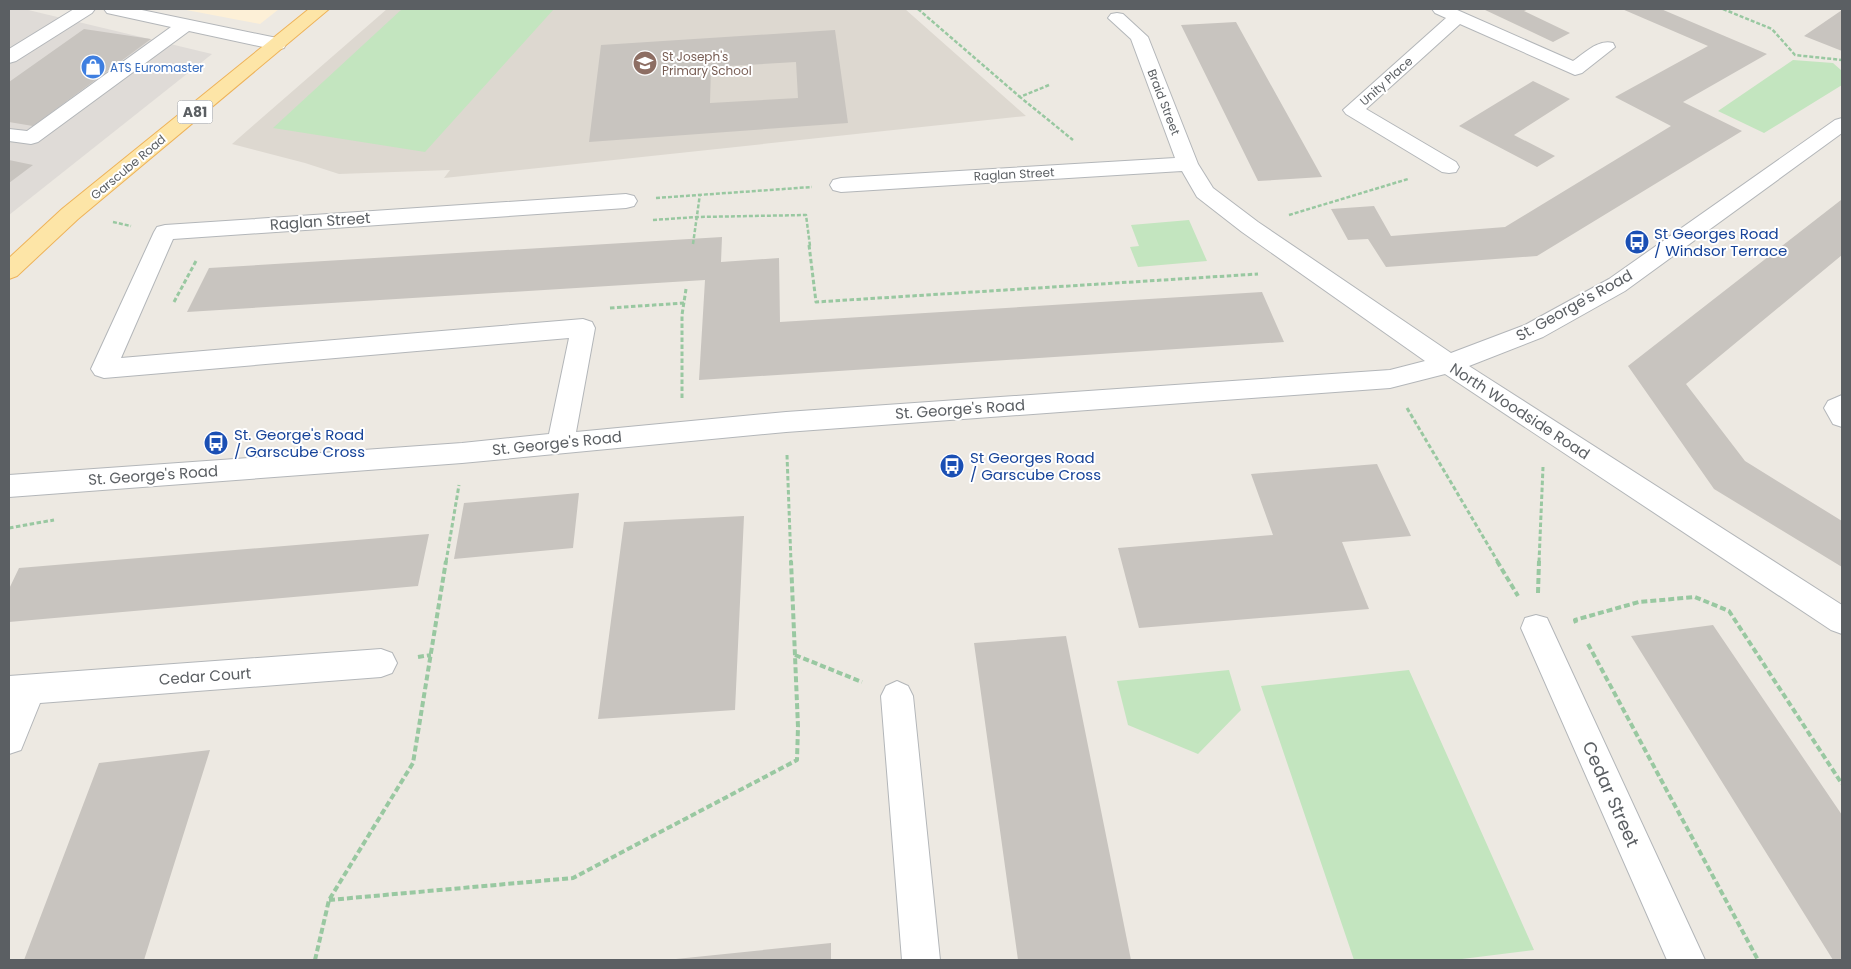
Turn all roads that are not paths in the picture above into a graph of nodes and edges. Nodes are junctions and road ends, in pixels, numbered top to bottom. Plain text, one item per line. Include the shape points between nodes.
1 (86, 9) edge
2 (113, 9) edge
3 (320, 9) edge
4 (1440, 9) edge
5 (1116, 13) edge
6 (1458, 17) junction
7 (186, 24) junction
8 (277, 44) junction
9 (1606, 47) dead end
10 (9, 57) edge
11 (1842, 125) edge
12 (9, 135) edge
13 (1188, 164) junction
14 (1449, 167) road end
15 (840, 185) road end
16 (1205, 192) joint
17 (626, 201) road end
18 (9, 271) edge
19 (1448, 364) junction
20 (1842, 405) edge
21 (1842, 418) edge
22 (561, 442) junction
23 (9, 486) edge
24 (1842, 621) edge
25 (1536, 628) road end
26 (380, 663) dead end
27 (19, 690) edge
28 (897, 696) road end
29 (9, 739) edge
30 (921, 960) edge
31 (1686, 960) edge

1 - 10 street
2 - 7 street
3 - 8 main road, Garscube Road / A81
4 - 6 street
5 - 13 street, Braid Street via 1139,38
6 - 9 street via 1575,69
6 - 14 street, Unity Place via 1353,110
7 - 8 street
7 - 12 street via 31,138
8 - 18 main road, Garscube Road / A81 via 70,214
11 - 19 street, St. George's Road via 1617,285 1534,331
13 - 15 street, Raglan Street
13 - 16 street, Braid Street
16 - 19 street, North Woodside Road via 1250,227
17 - 22 street, Raglan Street via 165,232 104,369 583,328
19 - 22 street, St. George's Road via 1390,379 786,422
19 - 24 street, North Woodside Road
20 - 21 street via 1837,408
22 - 23 street, St. George's Road
25 - 31 street, Cedar Street
26 - 27 street, Cedar Court
27 - 29 street, Cedar Court
28 - 30 street

